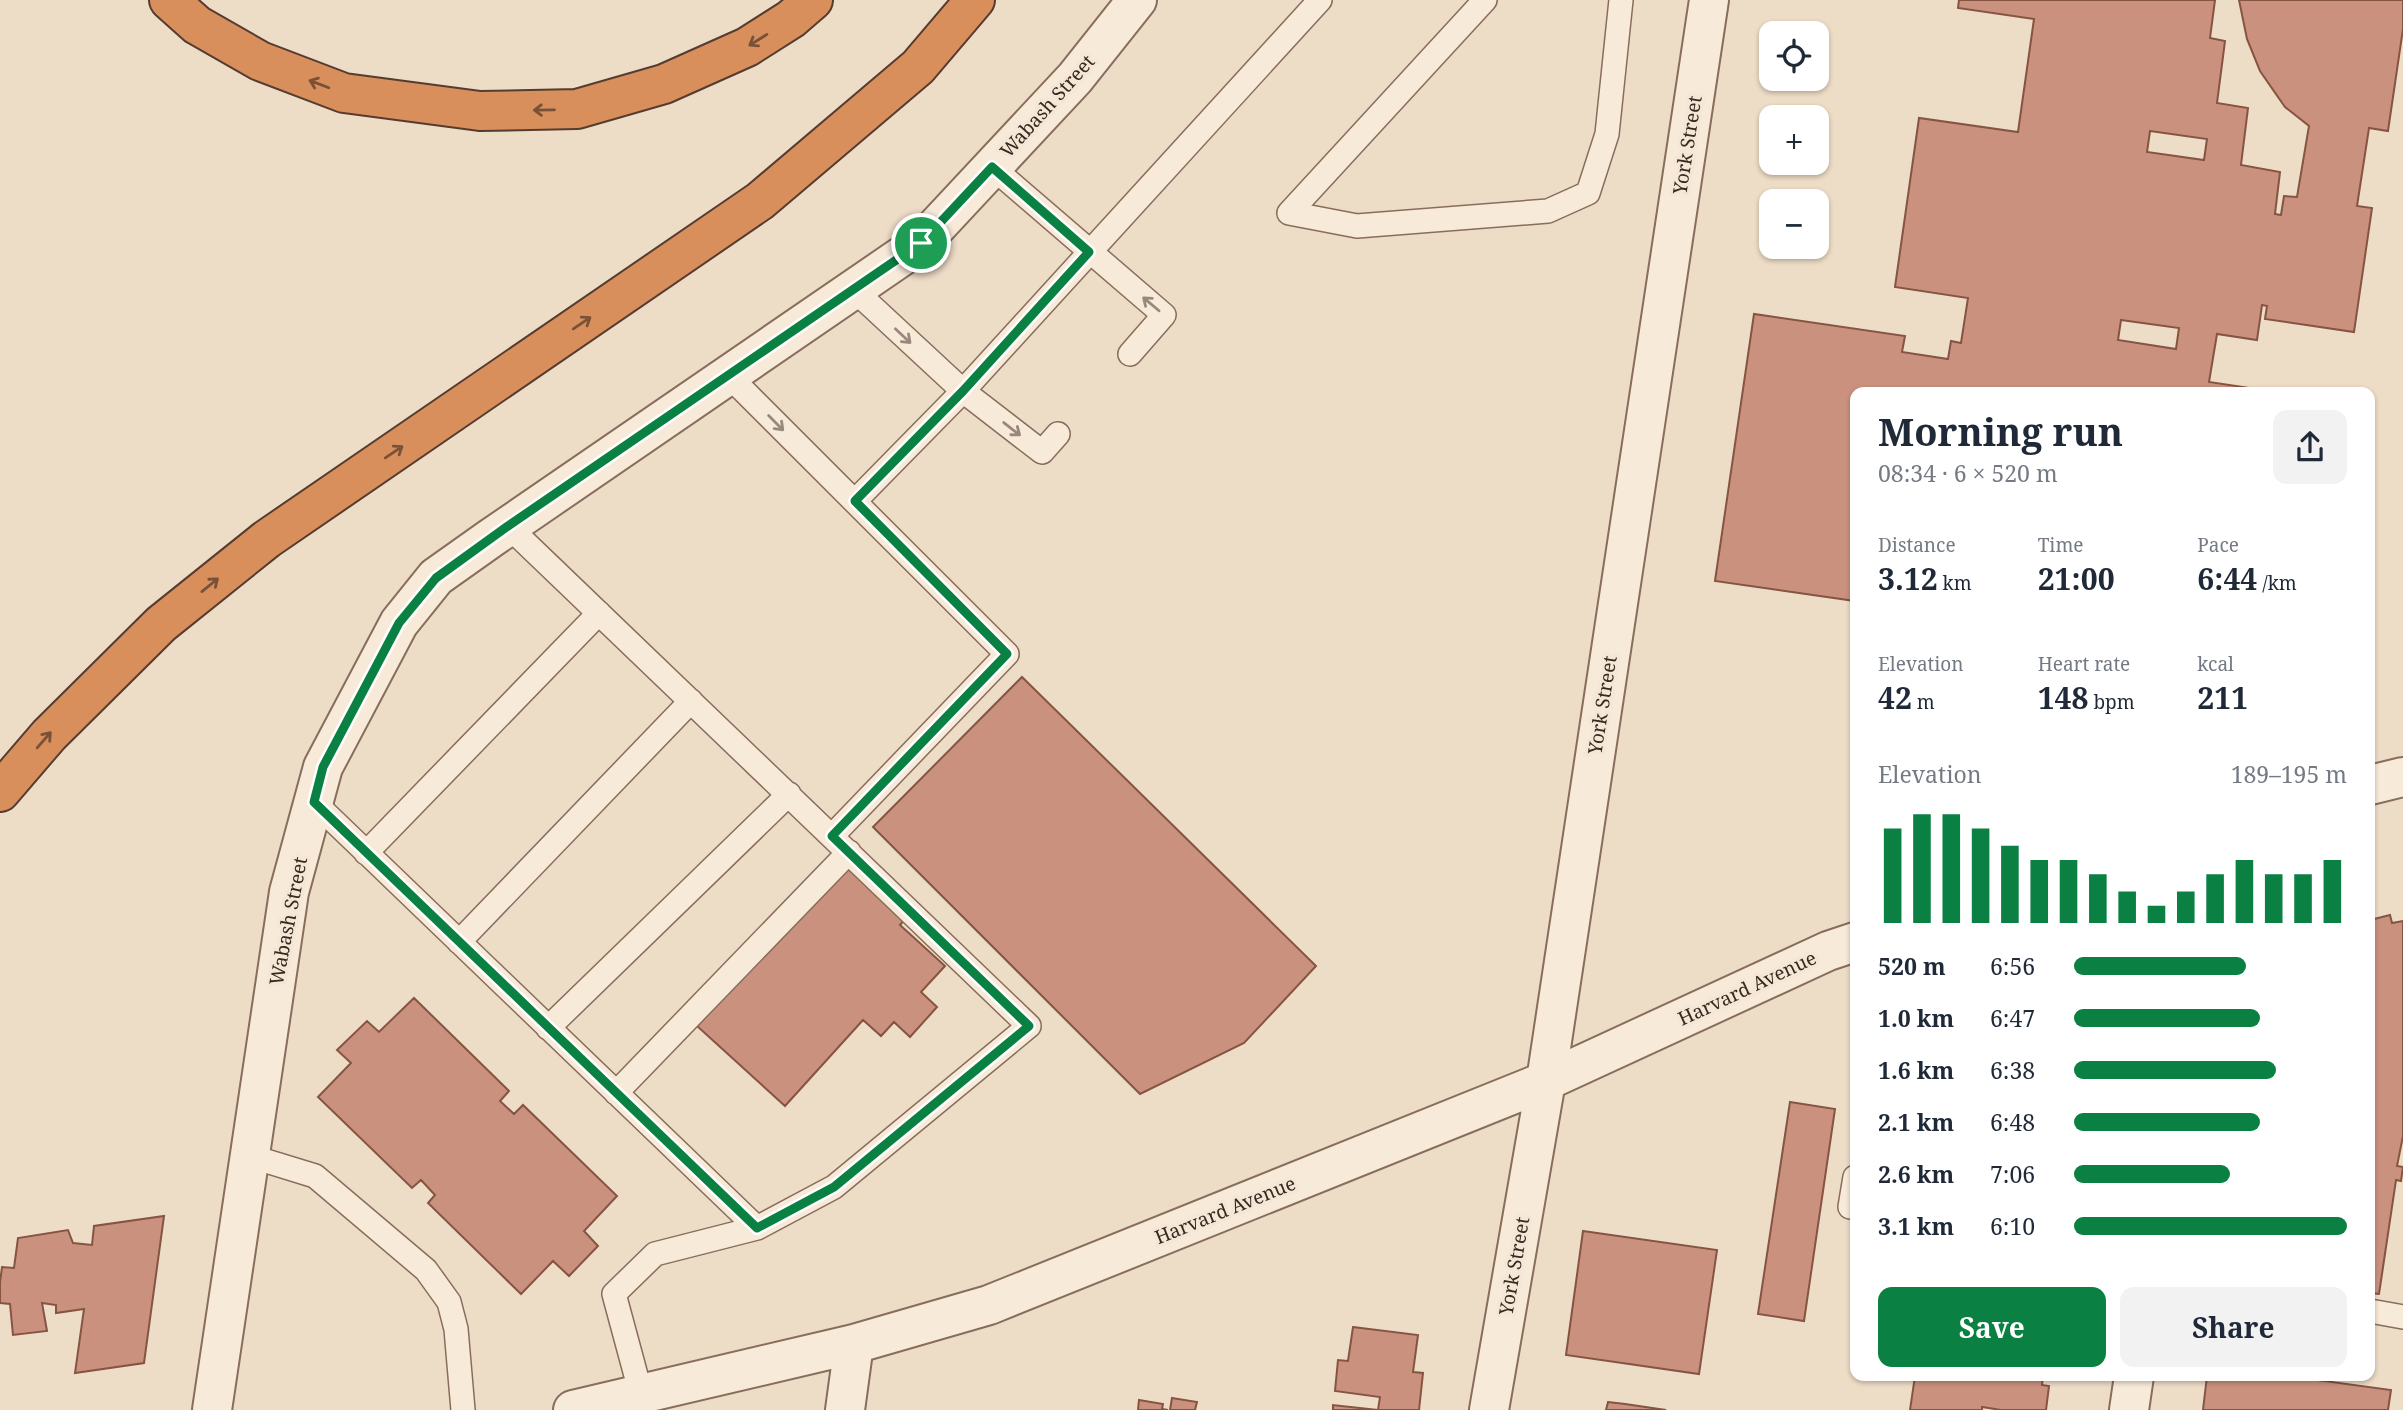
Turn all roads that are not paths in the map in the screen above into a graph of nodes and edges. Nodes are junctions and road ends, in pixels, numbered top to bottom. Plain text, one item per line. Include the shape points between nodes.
1 (169, 0) edge
2 (813, 0) edge
3 (975, 0) edge
4 (1137, 0) edge
5 (1320, 0) edge
6 (1485, 0) edge
7 (1621, 0) edge
8 (1709, 0) edge
9 (992, 167) junction
10 (1089, 252) junction
11 (853, 289) junction
12 (1130, 354) dead end
13 (728, 375) junction
14 (963, 391) junction
15 (1058, 434) dead end
16 (855, 501) junction
17 (508, 526) junction
18 (599, 613) junction
19 (691, 701) junction
20 (2403, 777) edge
21 (2375, 784) edge
22 (0, 792) edge
23 (789, 794) junction
24 (314, 802) junction
25 (832, 836) junction
26 (849, 852) junction
27 (366, 853) junction
28 (459, 942) junction
29 (1850, 944) edge
30 (548, 1028) junction
31 (1545, 1081) junction
32 (616, 1093) junction
33 (250, 1156) junction
34 (757, 1228) junction
35 (2375, 1312) edge
36 (2403, 1317) edge
37 (854, 1344) junction
38 (2133, 1381) edge
39 (657, 1398) edge
40 (212, 1410) edge
41 (463, 1410) edge
42 (573, 1410) edge
43 (845, 1410) edge
44 (1489, 1410) edge
45 (2129, 1410) edge

2 -> 1 highway via 747,47 664,84 577,109 480,111 344,93 260,61 197,25
22 -> 3 highway via 49,735 171,616 267,539 760,201 918,67
4 - 9 street, Wabash Street via 1075,78
5 - 10 lane
6 - 7 lane via 1289,213 1357,226 1548,211 1588,193 1607,134
8 - 31 street, York Street
9 - 10 lane
9 - 11 street, Wabash Street via 921,243
12 -> 10 lane via 1164,316
10 - 14 lane
11 - 13 street, Wabash Street
11 -> 14 lane
13 -> 16 lane
13 - 17 street, Wabash Street
14 -> 15 lane via 1042,452
14 - 16 lane
16 - 25 lane via 1007,654
17 - 18 lane
17 - 24 street, Wabash Street via 436,578 399,623 323,767
18 - 19 lane
18 - 27 lane
19 - 23 lane
19 - 28 lane
20 - 21 street
23 - 25 lane
23 - 30 lane
24 - 27 lane
24 - 33 street, Wabash Street via 289,892
25 - 26 lane
26 - 32 lane
26 - 34 lane via 1029,1026 834,1187
27 - 28 lane
28 - 30 lane
29 - 31 street, Harvard Avenue
30 - 32 lane
31 - 37 street, Harvard Avenue via 989,1305
31 - 44 street, York Street
32 - 34 lane
33 - 40 street, Wabash Street
33 - 41 lane via 314,1176 426,1270 449,1303 456,1329
34 - 39 lane via 655,1254 614,1294
35 - 36 lane
37 - 39 street, Harvard Avenue
37 - 43 street
38 - 45 street
39 - 42 street, Harvard Avenue

